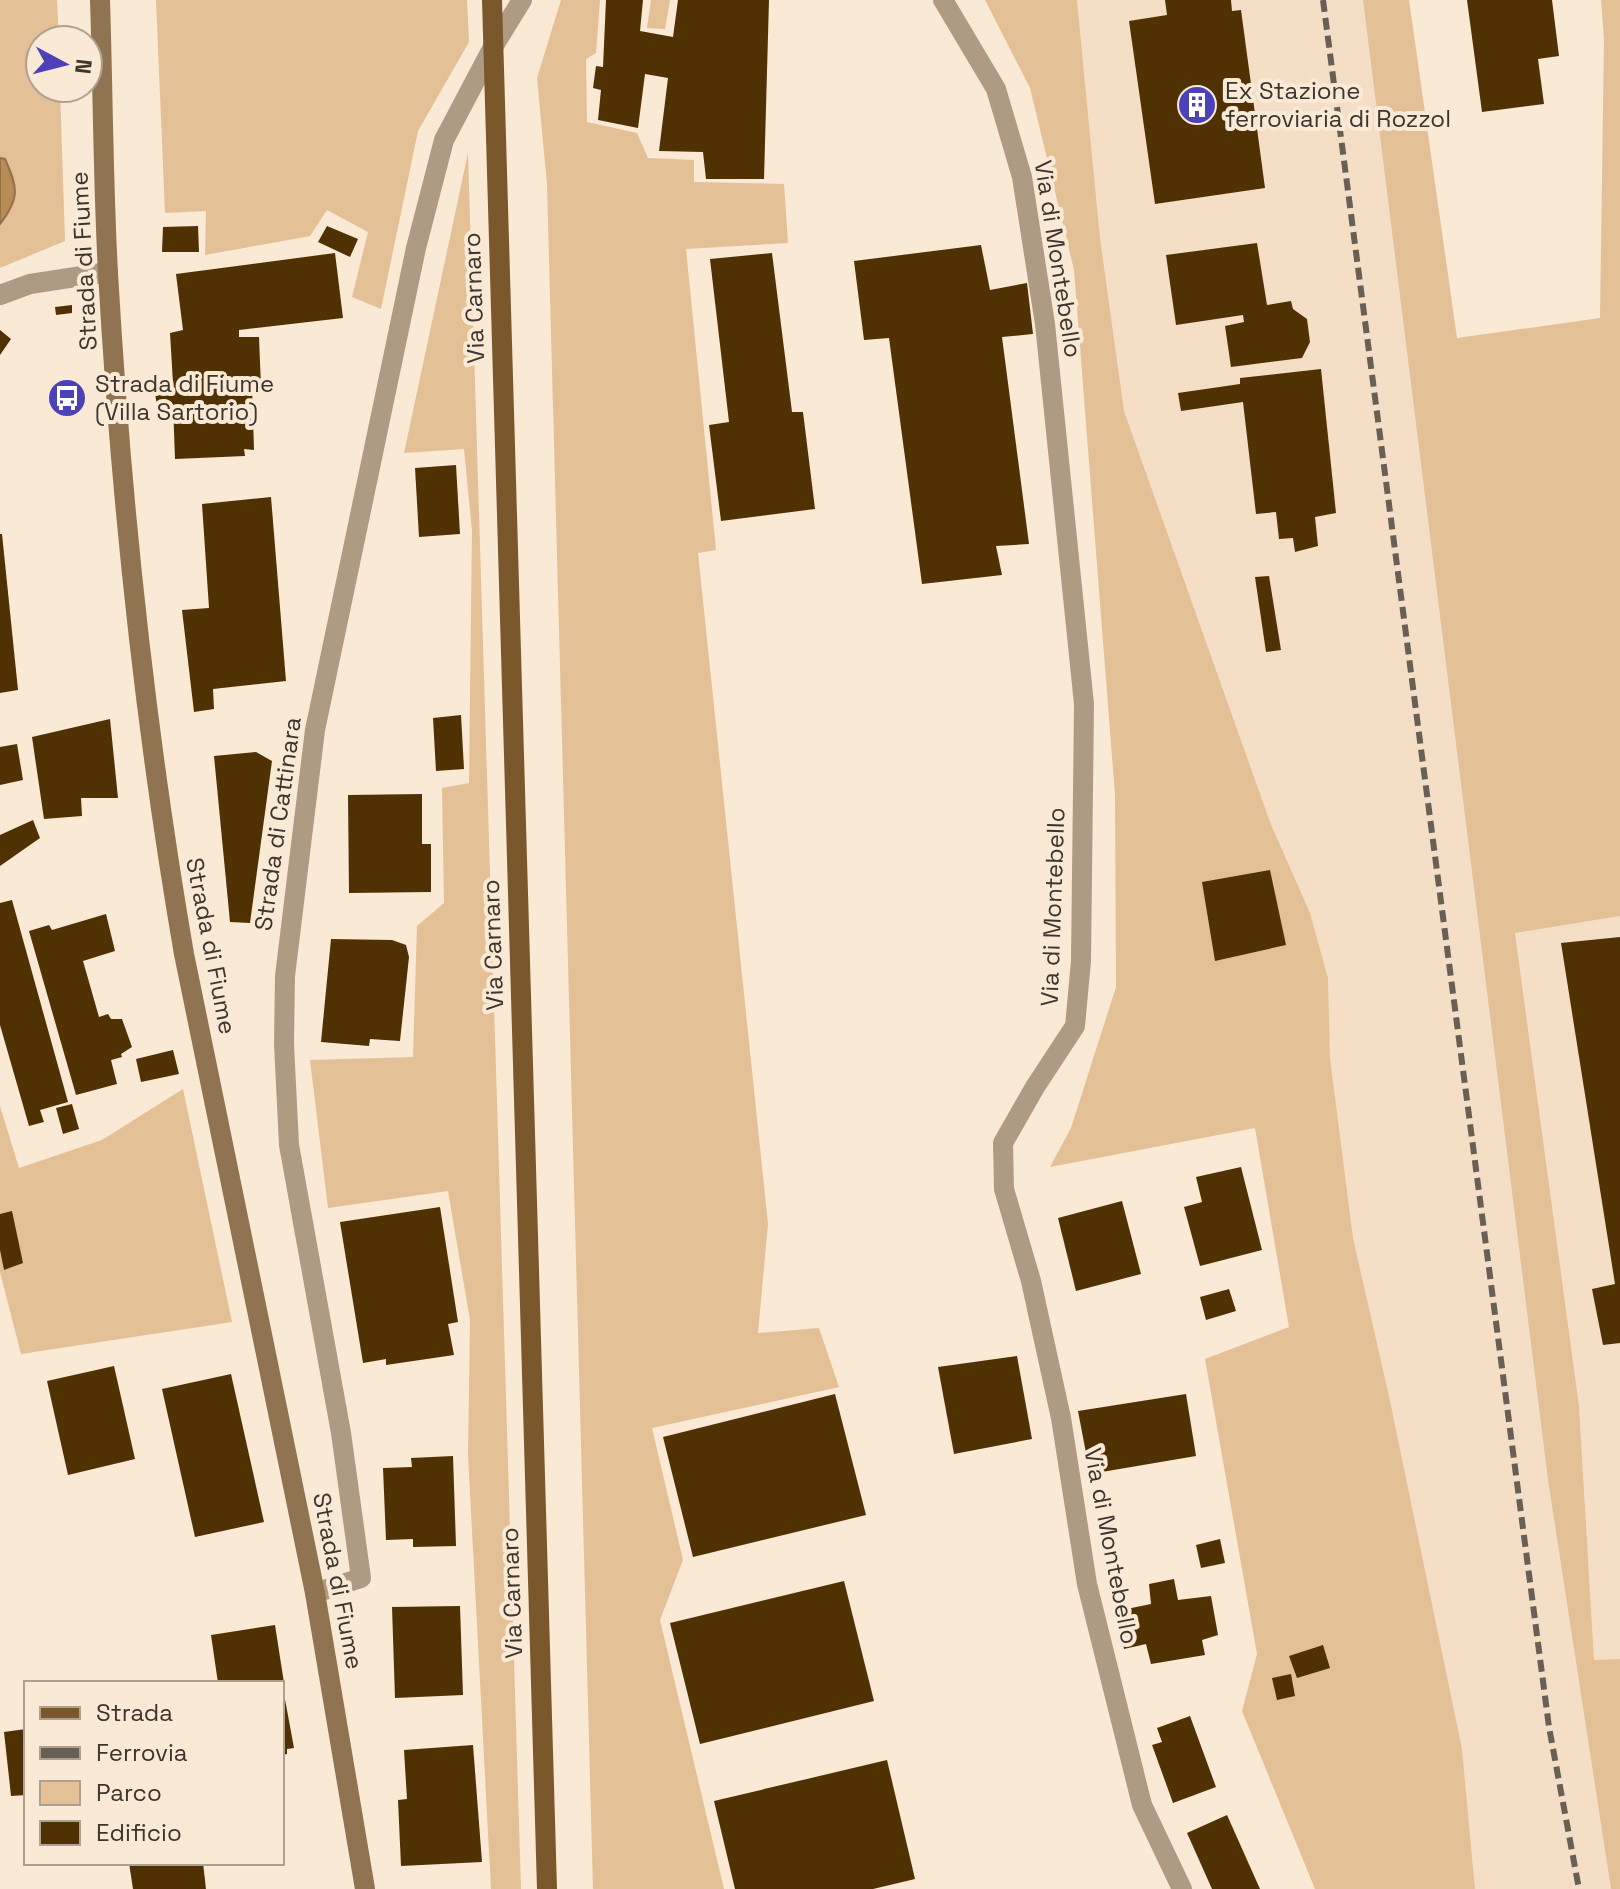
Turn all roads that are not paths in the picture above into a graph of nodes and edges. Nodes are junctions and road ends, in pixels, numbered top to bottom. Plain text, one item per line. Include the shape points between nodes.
1 (100, 0) edge
2 (492, 0) edge
3 (522, 0) edge
4 (943, 0) edge
5 (493, 47) junction
6 (108, 272) junction
7 (0, 295) edge
8 (315, 1593) junction
9 (365, 1889) edge
10 (547, 1889) edge
11 (1182, 1889) edge

1 - 6 main road, Strada di Fiume
2 - 5 main road, Via Carnaro
3 - 5 street
4 - 11 street, Via di Montebello via 996,89 1022,177 1045,324 1084,704 1081,961 1075,1026 1003,1143 1004,1189 1031,1281 1061,1418 1087,1584 1142,1805
5 - 8 street, Strada di Cattinara via 444,140 416,248 315,730 292,907 284,1030 289,1145 341,1433 361,1578
5 - 10 main road, Via Carnaro
6 - 7 street via 30,284
6 - 8 main road, Strada di Fiume via 137,635 166,851
8 - 9 main road, Strada di Fiume

